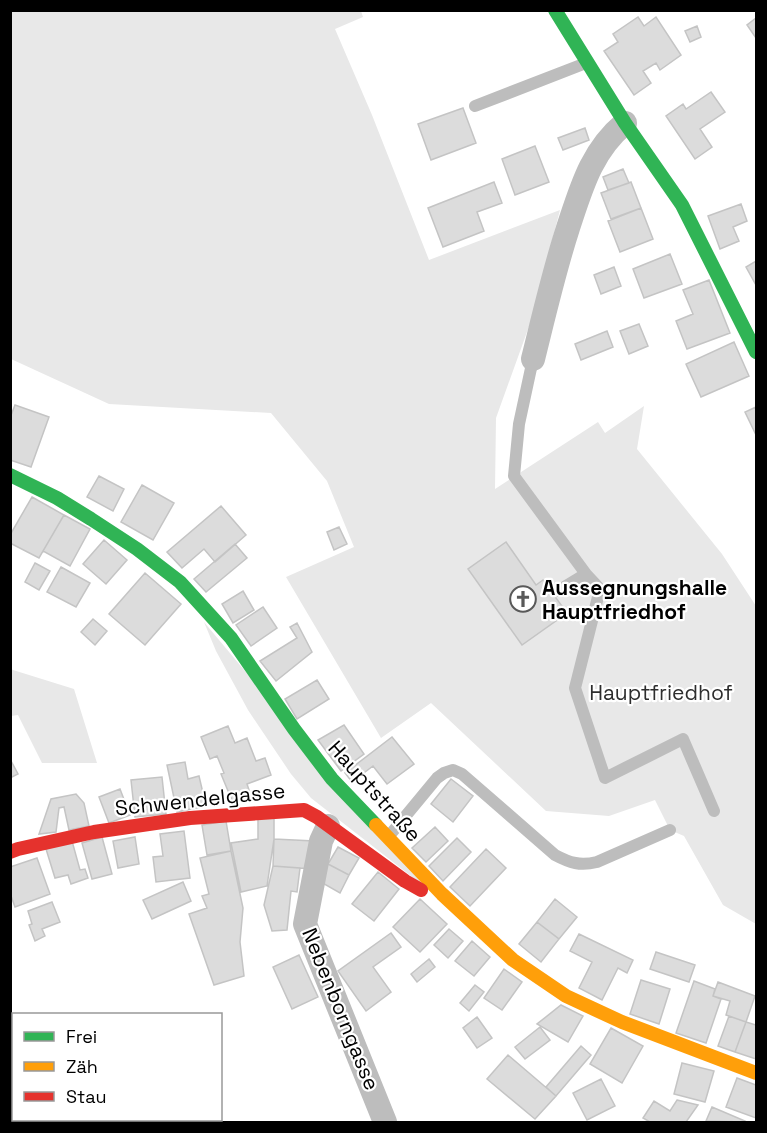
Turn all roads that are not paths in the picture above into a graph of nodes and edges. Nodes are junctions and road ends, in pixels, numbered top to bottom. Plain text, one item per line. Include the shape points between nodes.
1 (555, 10) edge
2 (587, 63) junction
3 (475, 106) dead end
4 (625, 123) junction
5 (756, 351) edge
6 (533, 358) joint
7 (10, 475) edge
8 (586, 574) junction
9 (558, 591) dead end
10 (714, 811) dead end
11 (328, 826) junction
12 (670, 830) dead end
13 (388, 837) junction
14 (10, 852) edge
15 (442, 894) junction
16 (756, 1073) edge
17 (385, 1122) edge

1 - 2 street
2 - 3 lane
2 - 4 street
4 - 5 street via 682,205
4 - 6 street via 606,142 585,177 556,267
6 - 8 lane via 519,424 514,476
7 - 13 street, Hauptstraße via 92,519 180,582 231,638 332,779
8 - 9 lane
8 - 10 lane via 600,589 575,688 605,778 683,739
11 - 14 street, Schwendelgasse via 304,810 190,818 94,832
11 - 15 street, Schwendelgasse via 405,881 428,894
11 - 17 street, Nebenborngasse via 321,841 304,924
12 - 13 lane via 597,862 585,865 567,861 453,770 437,778
13 - 15 street, Hauptstraße
15 - 16 street, Hauptstraße via 513,960 566,996 650,1034

